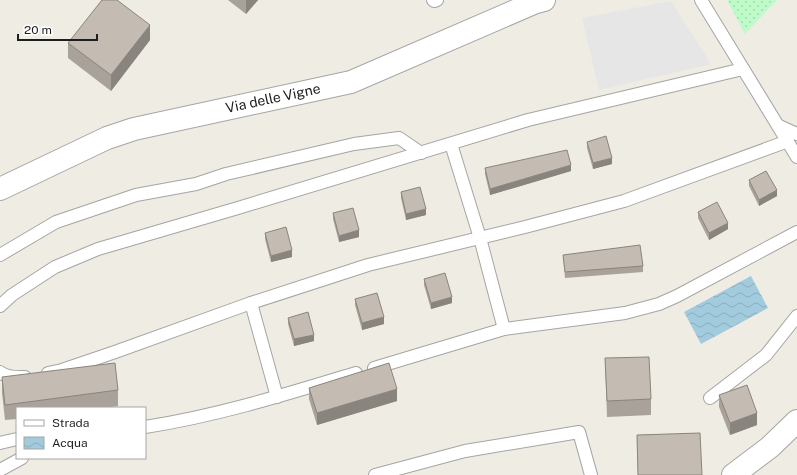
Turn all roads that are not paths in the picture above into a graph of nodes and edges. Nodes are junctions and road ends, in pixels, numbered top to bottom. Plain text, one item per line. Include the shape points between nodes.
1 (432, 0) edge
2 (437, 0) edge
3 (701, 0) edge
4 (538, 1) edge
5 (743, 68) junction
6 (792, 137) edge
7 (451, 144) junction
8 (421, 153) junction
9 (797, 157) edge
10 (0, 189) edge
11 (797, 232) edge
12 (480, 238) junction
13 (0, 255) edge
14 (251, 303) junction
15 (0, 306) edge
16 (797, 316) edge
17 (504, 329) junction
18 (1, 374) edge
19 (278, 397) junction
20 (710, 398) dead end
21 (797, 421) edge
22 (146, 427) edge
23 (16, 439) edge
24 (0, 443) edge
25 (20, 459) edge
26 (0, 470) edge
27 (375, 475) edge
28 (591, 475) edge
29 (733, 475) edge

1 - 2 lane
3 - 5 lane
4 - 10 street, Via delle Vigne via 351,82 134,129 107,138
5 - 6 lane via 779,126
5 - 7 lane via 528,120
6 - 9 lane
6 - 12 lane via 624,201
7 - 8 lane
7 - 12 lane
8 - 13 lane via 399,138 354,144 226,174 196,184 136,195 56,222
8 - 15 lane via 98,249 55,267 12,295
11 - 17 lane via 659,304 625,313
12 - 14 lane via 368,265
12 - 17 lane
14 - 18 lane via 62,370 15,378
14 - 19 lane
16 - 20 lane via 766,355
17 - 19 lane
19 - 22 lane
21 - 29 street
23 - 24 lane
25 - 26 lane
27 - 28 lane via 465,451 579,432

